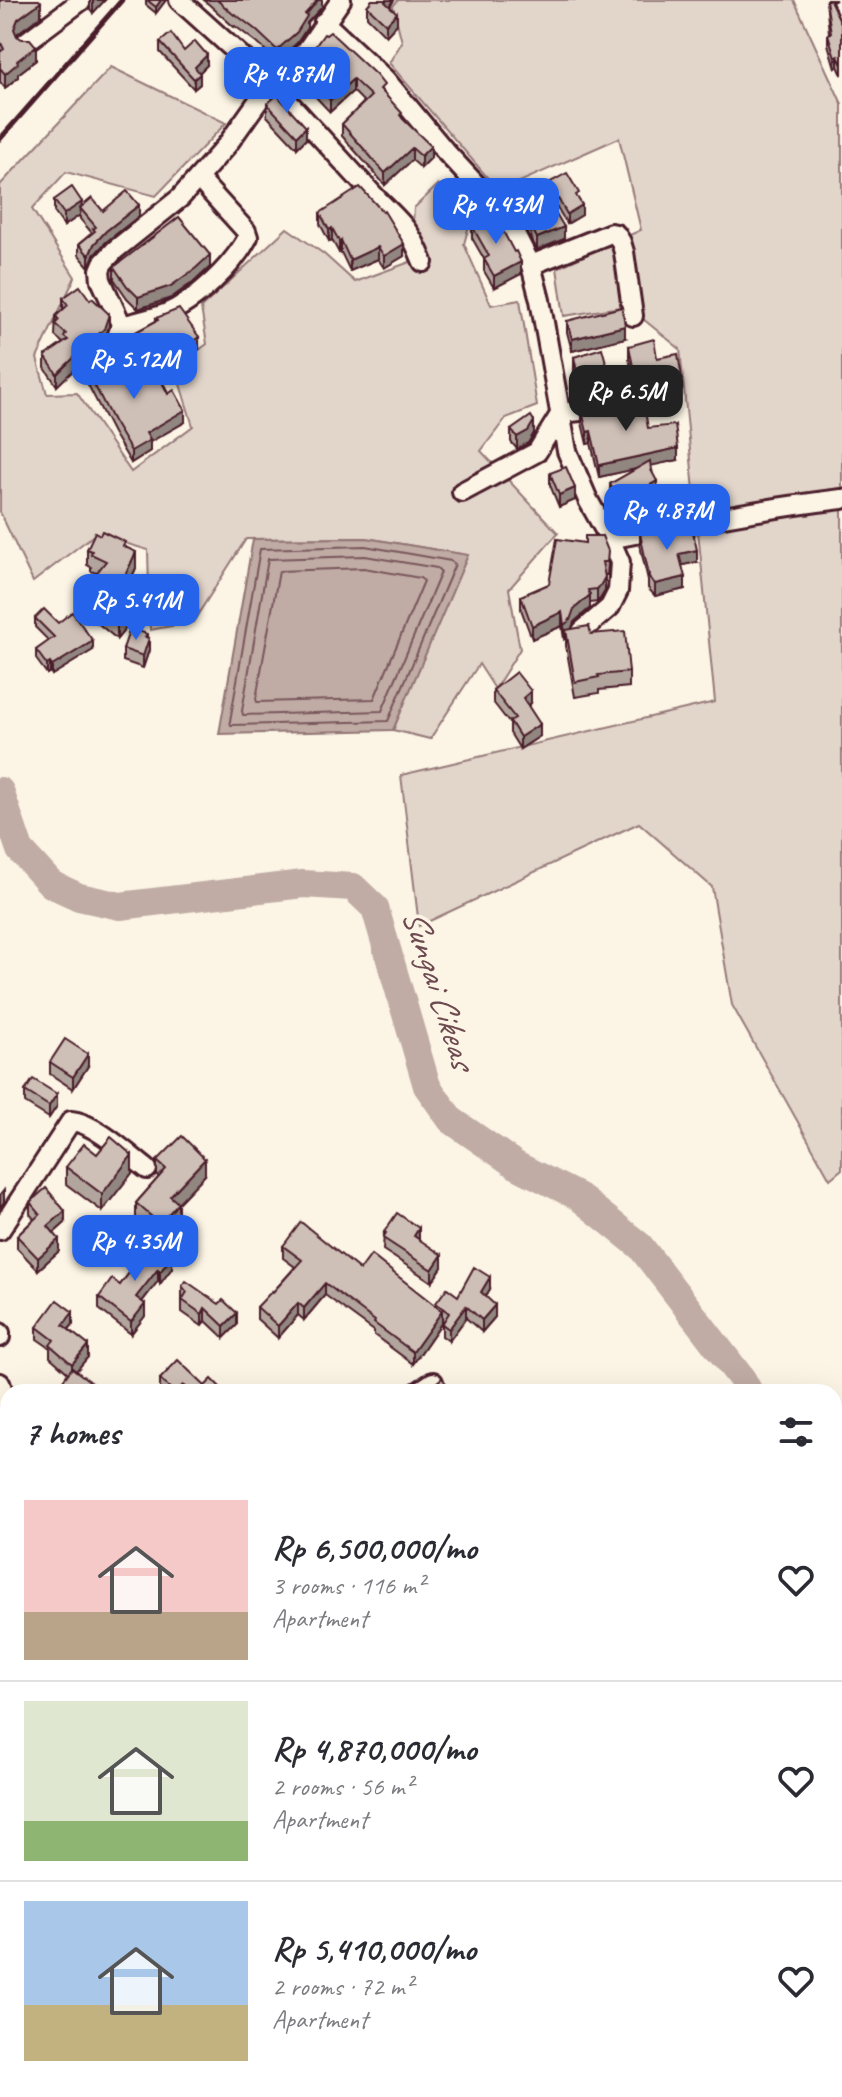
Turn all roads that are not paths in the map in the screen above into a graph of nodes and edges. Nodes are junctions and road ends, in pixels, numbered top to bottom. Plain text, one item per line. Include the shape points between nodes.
1 (82, 0) edge
2 (179, 0) edge
3 (341, 0) edge
4 (324, 22) junction
5 (26, 42) edge
6 (271, 83) junction
7 (198, 178) junction
8 (423, 262) dead end
9 (531, 265) junction
10 (633, 316) dead end
11 (122, 326) junction
12 (128, 388) edge
13 (656, 397) dead end
14 (561, 413) junction
15 (462, 492) dead end
16 (842, 499) edge
17 (610, 539) junction
18 (582, 631) edge
19 (147, 1169) dead end
20 (0, 1230) edge

1 - 5 street
2 - 6 street
3 - 4 street
4 - 6 street via 306,51
4 - 9 street via 385,79 507,218
6 - 7 street
6 - 8 street via 407,228
7 - 11 street via 103,263 101,280
7 - 11 street via 246,231 241,251 189,300 165,314
9 - 10 street via 616,234 624,252
9 - 14 street
11 - 12 street via 114,351
13 - 14 street
14 - 15 street via 537,452
14 - 17 street via 567,451
16 - 17 street
17 - 18 street via 620,562 618,591 610,607
19 - 20 street via 103,1136 71,1121

